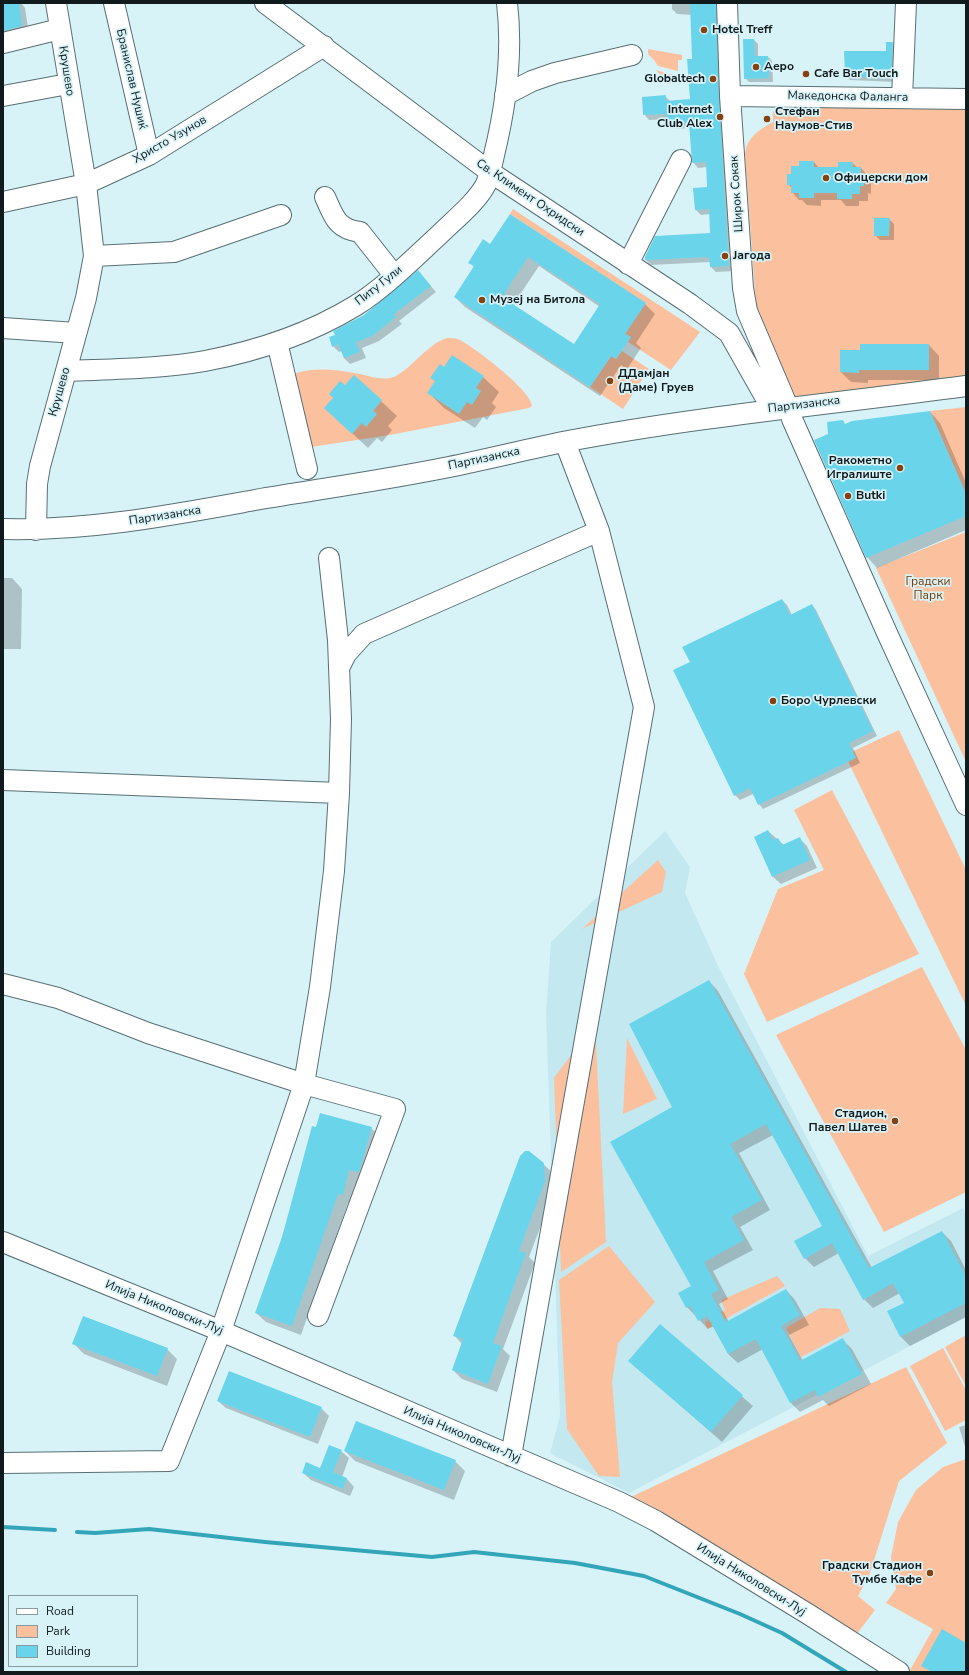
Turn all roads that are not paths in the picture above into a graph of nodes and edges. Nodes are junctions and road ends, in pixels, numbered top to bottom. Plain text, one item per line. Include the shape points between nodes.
1 (56, 3) edge
2 (114, 3) edge
3 (265, 3) edge
4 (507, 3) edge
5 (727, 3) edge
6 (906, 3) edge
7 (60, 29) junction
8 (3, 43) edge
9 (324, 46) junction
10 (632, 55) dead end
11 (68, 84) junction
12 (505, 95) junction
13 (739, 95) junction
14 (3, 96) edge
15 (902, 98) junction
16 (966, 99) edge
17 (149, 155) junction
18 (681, 160) dead end
19 (490, 172) junction
20 (86, 184) junction
21 (325, 197) dead end
22 (3, 202) edge
23 (281, 215) dead end
24 (94, 256) junction
25 (628, 264) junction
26 (394, 275) junction
27 (3, 328) edge
28 (76, 333) junction
29 (277, 342) junction
30 (66, 371) junction
31 (966, 386) edge
32 (779, 404) junction
33 (792, 419) dead end
34 (565, 442) junction
35 (307, 469) dead end
36 (3, 529) edge
37 (36, 530) junction
38 (600, 531) junction
39 (329, 558) dead end
40 (339, 668) junction
41 (3, 780) edge
42 (339, 793) junction
43 (966, 804) edge
44 (3, 984) edge
45 (304, 1084) junction
46 (3, 1242) edge
47 (318, 1316) dead end
48 (221, 1331) junction
49 (511, 1456) junction
50 (3, 1463) edge
51 (898, 1672) edge

1 - 7 street, Крушево
2 - 17 street, Бранислав Нушиќ
3 - 9 street, Св. Климент Охридски
4 - 12 street, Питу Гули via 509,42
5 - 13 street, Широк Сокак
6 - 15 street
7 - 8 street, Крушево
7 - 11 street, Крушево
9 - 17 street, Христо Узунов
9 - 19 street, Св. Климент Охридски
10 - 12 street via 543,77
11 - 14 street
11 - 20 street, Крушево
12 - 19 street, Питу Гули via 503,117
13 - 15 street, Македонска Фаланга
13 - 32 street, Широк Сокак via 743,288 747,311
15 - 16 street, Македонска Фаланга
17 - 20 street, Христо Узунов
18 - 25 street
19 - 25 street, Св. Климент Охридски
19 - 26 street, Питу Гули via 485,186 465,209
20 - 22 street, Христо Узунов
20 - 24 street, Крушево
21 - 26 street via 339,224 351,231 360,232
23 - 24 street via 174,252
24 - 28 street, Крушево
25 - 32 street, Св. Климент Охридски via 730,333
26 - 29 street, Питу Гули via 356,305 295,336
27 - 28 street
28 - 30 street, Крушево
29 - 30 street, Питу Гули via 221,357 180,364
29 - 35 street
30 - 37 street, Крушево via 40,466
31 - 32 street, Партизанска
32 - 34 street, Партизанска
33 - 43 street
34 - 37 street, Партизанска via 447,467 165,516 95,526
34 - 38 street
36 - 37 street, Партизанска
38 - 40 street via 364,634 346,654
38 - 49 street via 644,707
39 - 40 street
40 - 42 street
41 - 42 street
42 - 45 street via 334,871 320,987
44 - 45 street via 58,998 148,1033
45 - 47 street via 395,1109
45 - 48 street
46 - 48 street, Илија Николовски-Луј
48 - 49 street, Илија Николовски-Луј
48 - 50 street via 169,1461
49 - 51 street, Илија Николовски-Луј via 619,1502 656,1521

